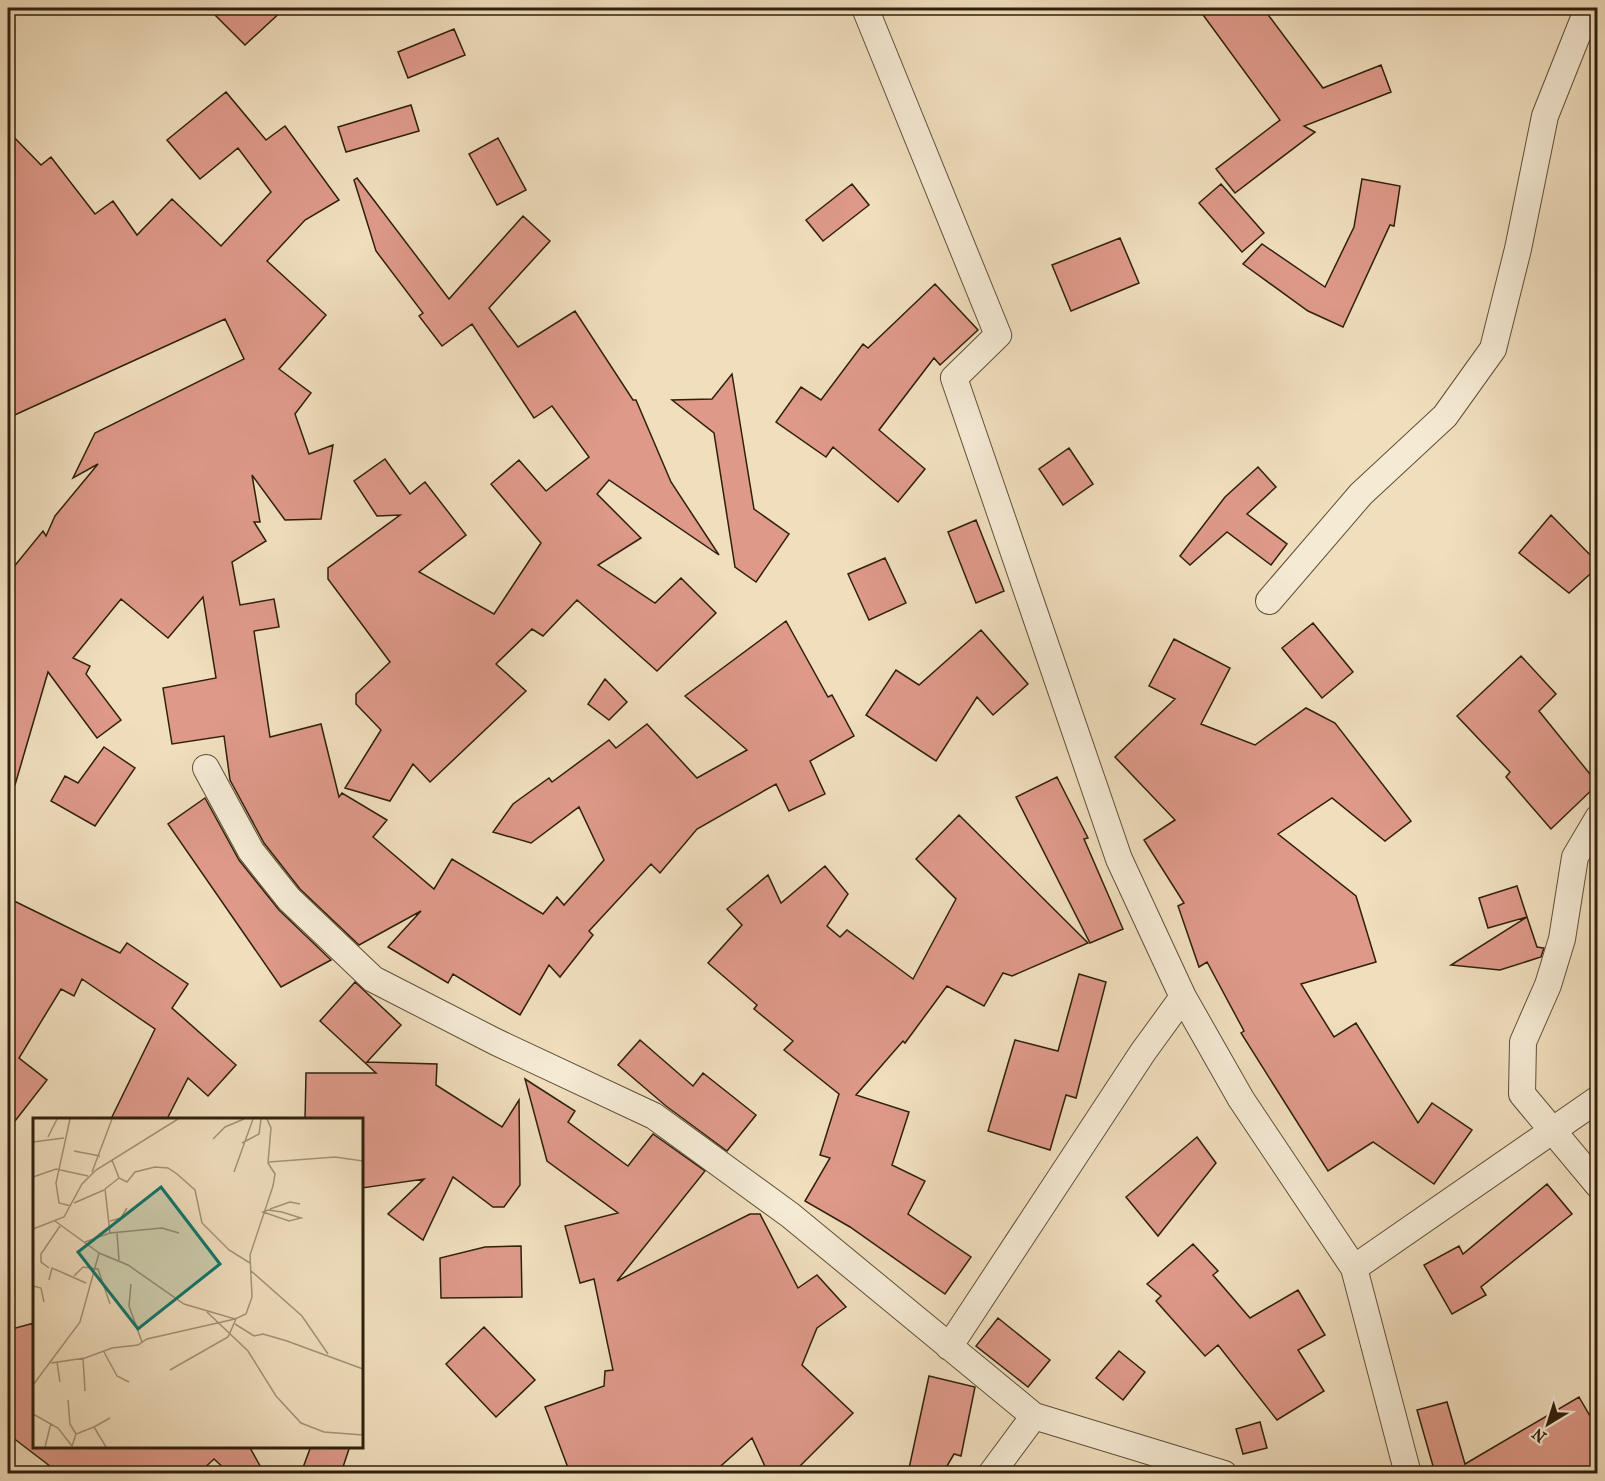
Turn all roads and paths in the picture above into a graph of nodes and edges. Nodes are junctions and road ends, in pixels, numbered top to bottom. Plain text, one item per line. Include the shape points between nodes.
1 (865, 8) edge
2 (1588, 8) edge
3 (1269, 602) dead end
4 (206, 768) dead end
5 (1598, 818) edge
6 (1183, 997) junction
7 (1598, 1099) edge
8 (1553, 1132) junction
9 (1598, 1185) edge
10 (1354, 1268) junction
11 (949, 1347) junction
12 (1034, 1416) junction
13 (991, 1473) edge
14 (1224, 1473) edge
15 (1408, 1473) edge

1 - 6 street via 998,335 954,378 1119,859
2 - 3 street via 1545,116 1493,349 1445,416 1360,494
4 - 11 street via 251,851 289,899 373,979 654,1116 790,1215
5 - 8 street via 1575,857 1562,939 1548,985 1523,1042 1521,1094
6 - 10 street via 1241,1099
6 - 11 street
7 - 8 street
8 - 9 street
8 - 10 street
10 - 15 street
11 - 12 street
12 - 13 street
12 - 14 street

